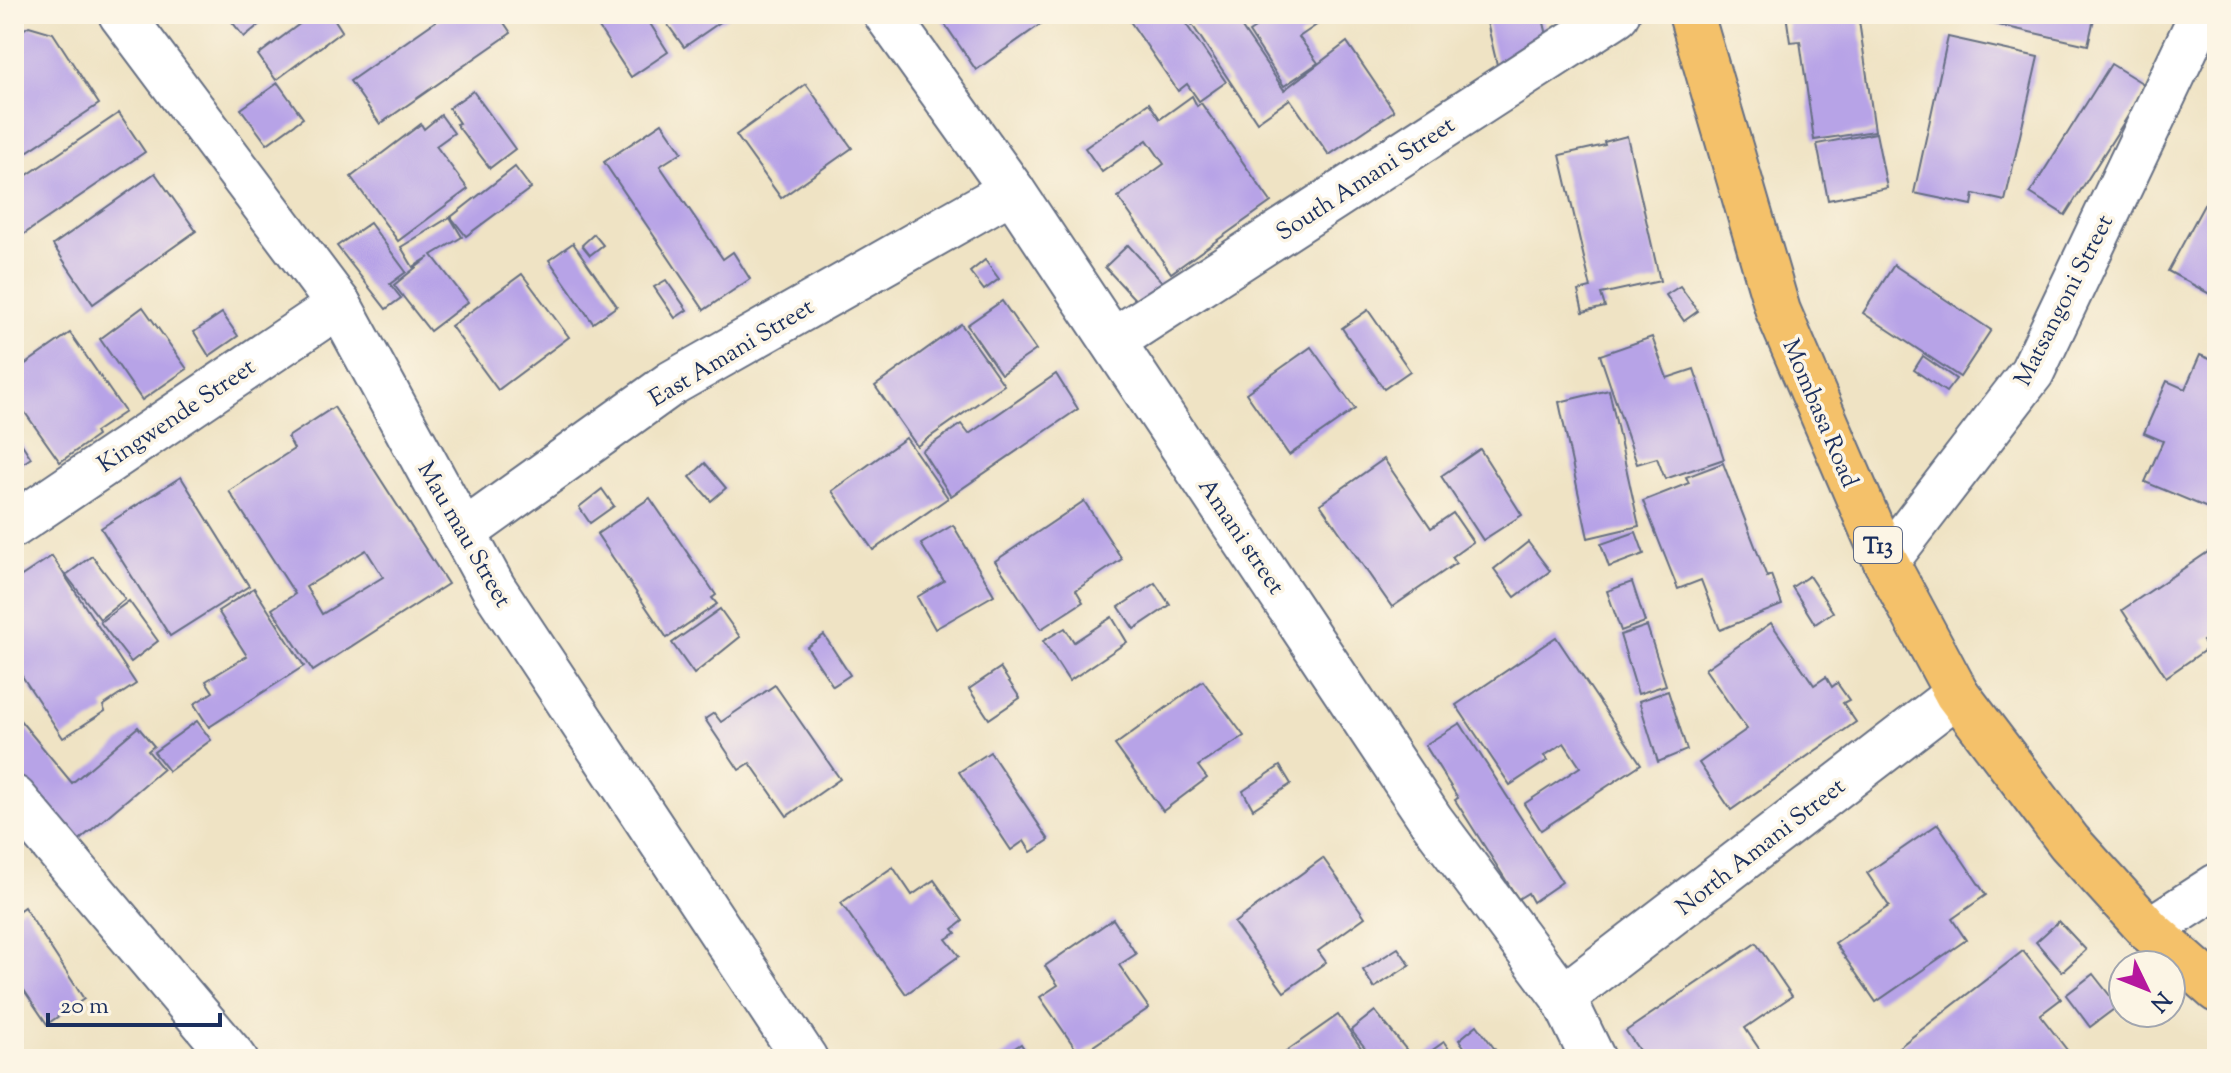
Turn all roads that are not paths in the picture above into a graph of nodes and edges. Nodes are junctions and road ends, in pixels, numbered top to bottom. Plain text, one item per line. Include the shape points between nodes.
1 (121, 14) edge
2 (886, 14) edge
3 (1617, 14) edge
4 (1691, 14) edge
5 (2202, 14) edge
6 (1012, 190) junction
7 (339, 305) junction
8 (1113, 341) junction
9 (14, 525) edge
10 (463, 533) junction
11 (1886, 562) junction
12 (1957, 694) junction
13 (14, 798) edge
14 (2217, 886) edge
15 (2149, 930) junction
16 (2217, 990) edge
17 (1563, 997) junction
18 (235, 1059) edge
19 (805, 1059) edge
20 (1593, 1059) edge

1 - 7 street, Mau mau Street
2 - 6 street, Amani street
3 - 8 street, South Amani Street
4 - 11 highway, Mombasa Road / T13 via 1778,311
5 - 11 street, Matsangoni Street via 2032,372
6 - 8 street, Amani street
6 - 10 street, East Amani Street via 672,383
7 - 9 street, Kingwende Street
7 - 10 street, Mau mau Street
8 - 17 street, Amani street via 1431,820
10 - 19 street, Mau mau Street via 494,589
11 - 12 highway, Mombasa Road / T13
12 - 15 highway, Mombasa Road / T13 via 2069,842
12 - 17 street, North Amani Street
13 - 18 street
14 - 15 street
15 - 16 highway, Mombasa Road / T13
17 - 20 street, Amani street

